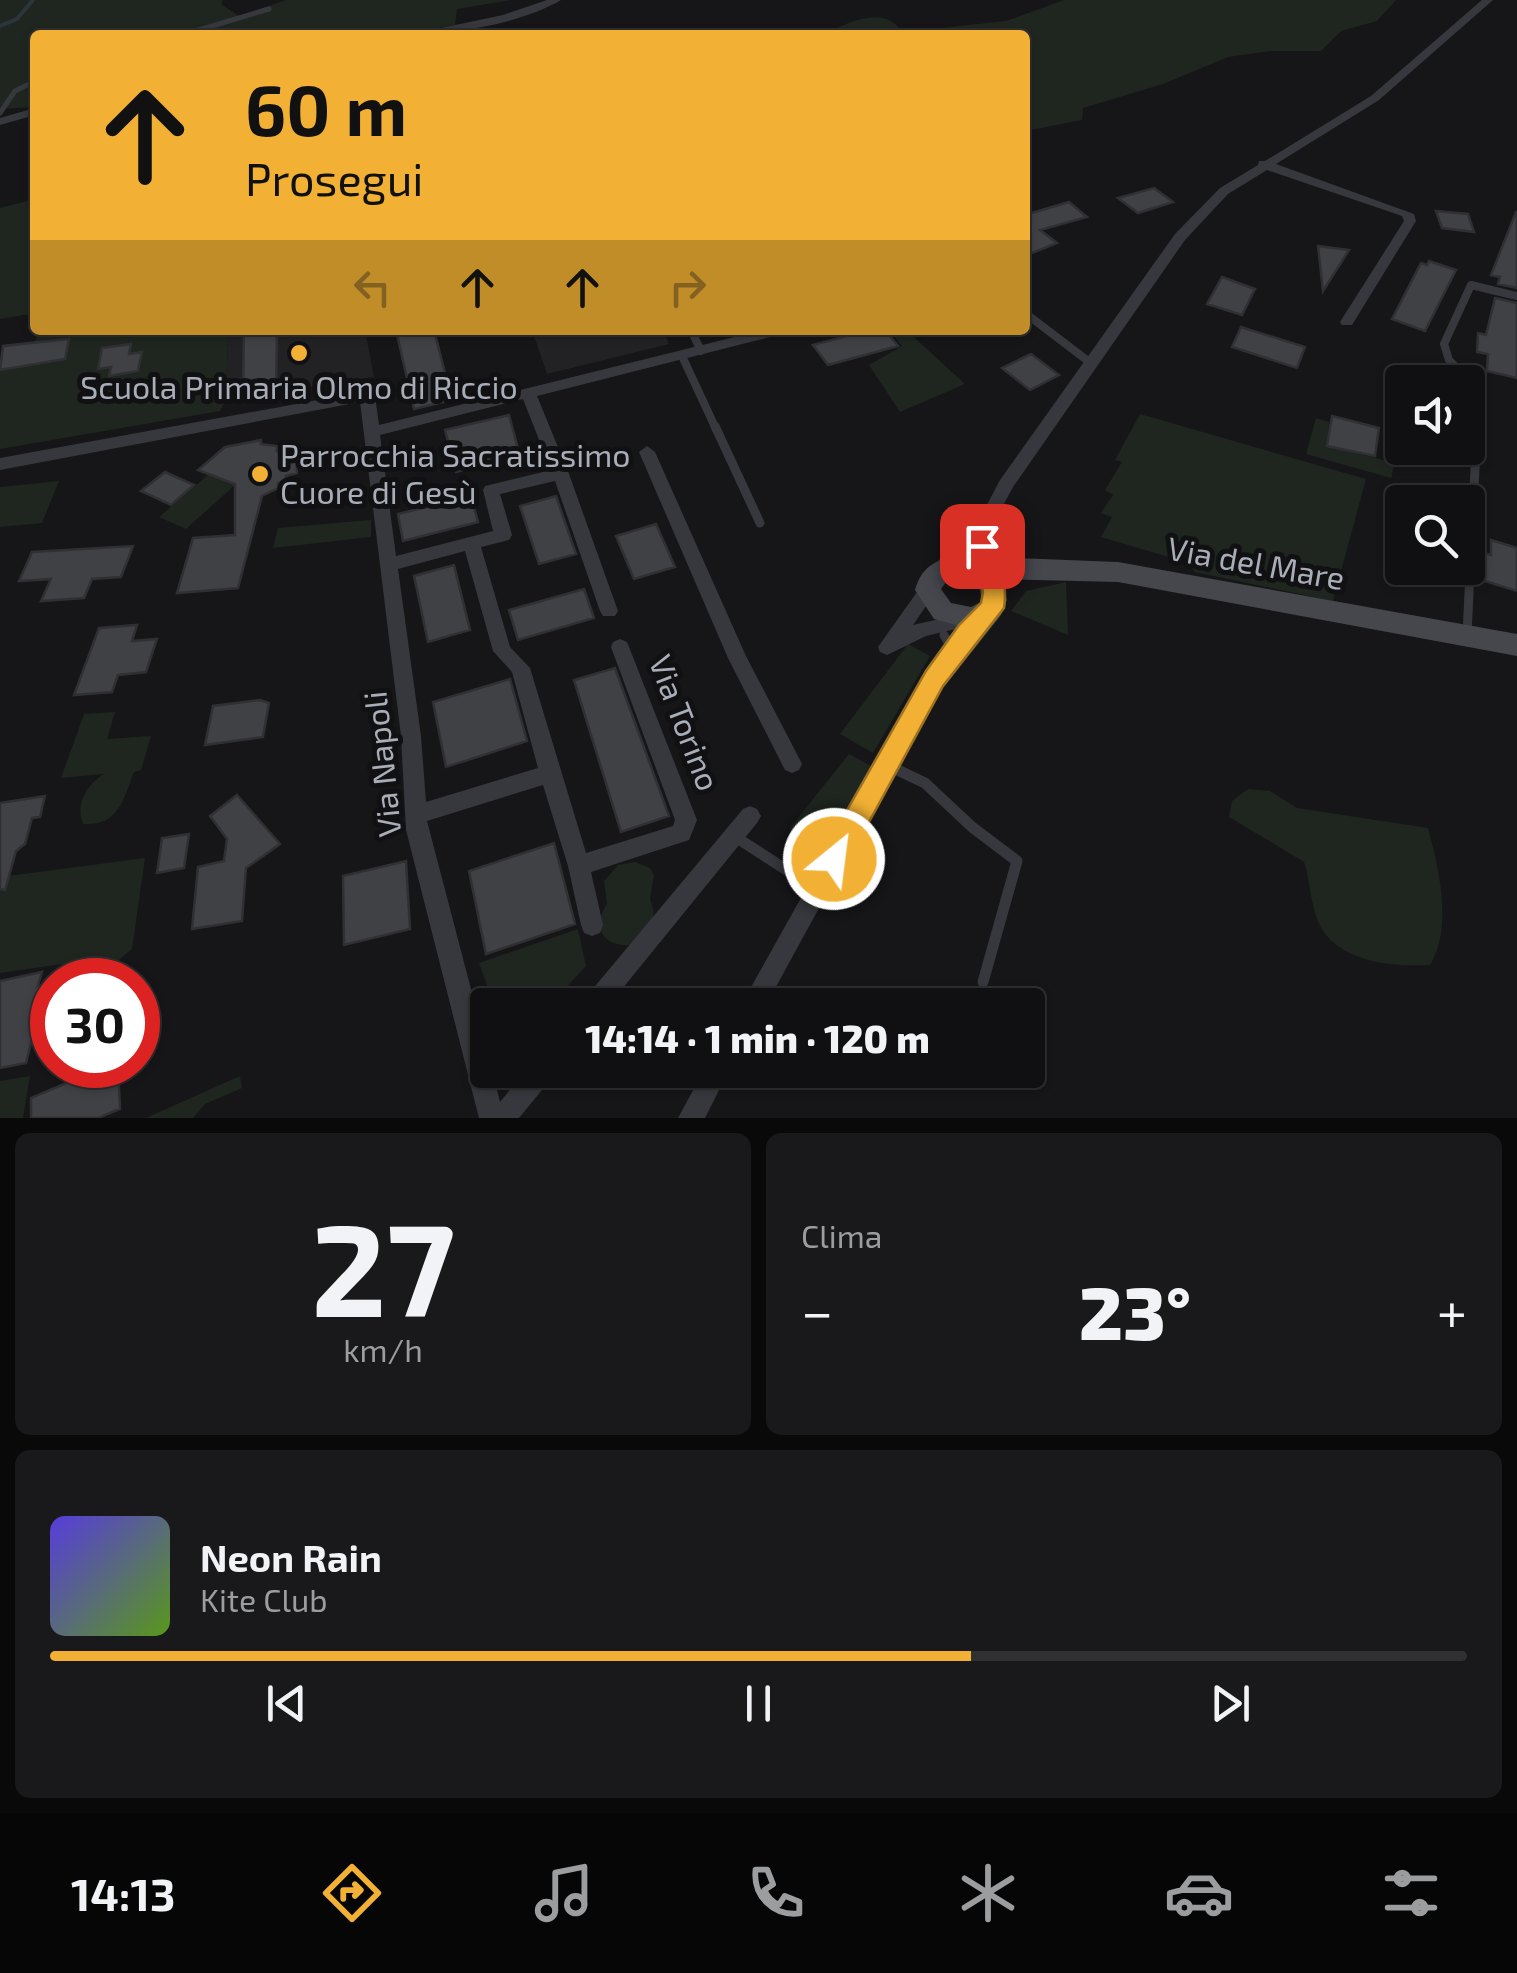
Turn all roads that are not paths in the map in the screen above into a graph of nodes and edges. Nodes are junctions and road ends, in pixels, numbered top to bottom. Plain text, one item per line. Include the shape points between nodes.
1 (556, 0) edge
2 (1488, 0) edge
3 (269, 9) dead end
4 (199, 30) edge
5 (440, 30) edge
6 (30, 83) edge
7 (0, 112) edge
8 (30, 113) edge
9 (0, 122) edge
10 (1263, 164) junction
11 (1517, 296) edge
12 (1030, 317) edge
13 (1347, 322) dead end
14 (693, 335) edge
15 (763, 335) edge
16 (701, 351) junction
17 (682, 356) junction
18 (1092, 364) junction
19 (529, 395) junction
20 (372, 432) junction
21 (646, 452) dead end
22 (0, 464) edge
23 (560, 474) junction
24 (760, 524) dead end
25 (984, 524) junction
26 (471, 544) junction
27 (388, 565) junction
28 (1041, 572) junction
29 (970, 590) junction
30 (609, 612) dead end
31 (1468, 636) junction
32 (1517, 645) edge
33 (620, 647) dead end
34 (934, 678) joint
35 (792, 764) dead end
36 (887, 765) junction
37 (550, 774) junction
38 (416, 815) junction
39 (750, 816) dead end
40 (734, 836) junction
41 (579, 866) junction
42 (817, 890) junction
43 (592, 924) dead end
44 (983, 982) dead end
45 (608, 988) edge
46 (763, 988) edge
47 (527, 1088) edge
48 (708, 1088) edge
49 (492, 1118) edge
50 (502, 1118) edge
51 (691, 1118) edge

1 - 5 street
2 - 10 street via 1375,98
3 - 4 lane
6 - 7 lane
8 - 9 street
10 - 13 street via 1408,214 1410,221
10 - 18 street via 1189,226
11 - 31 lane via 1471,285 1444,344 1449,360 1479,390
12 - 18 lane
14 - 16 lane
15 - 16 street
16 - 17 street
17 - 19 street
17 - 24 lane
18 - 25 street
19 - 20 street
19 - 23 street
20 - 22 street, Via Napoli via 367,396
20 - 27 street, Via Napoli
21 - 35 street
23 - 26 street via 492,490 504,535
23 - 30 street
25 - 29 street
25 - 29 street
26 - 27 street
26 - 37 street via 502,651 520,668
27 - 38 street, Via Napoli
28 - 29 street, Via del Mare
28 - 29 street
28 - 31 street, Via del Mare via 1118,572
29 - 34 street
31 - 32 street, Via del Mare
33 - 41 street, Via Torino via 686,820 682,834
34 - 36 street
36 - 42 street
36 - 44 lane via 926,783 1017,861
37 - 38 street
37 - 41 street
38 - 49 street, Via Napoli
39 - 40 street
40 - 42 lane
40 - 45 street
41 - 43 street
42 - 46 street
47 - 50 street
48 - 51 street

